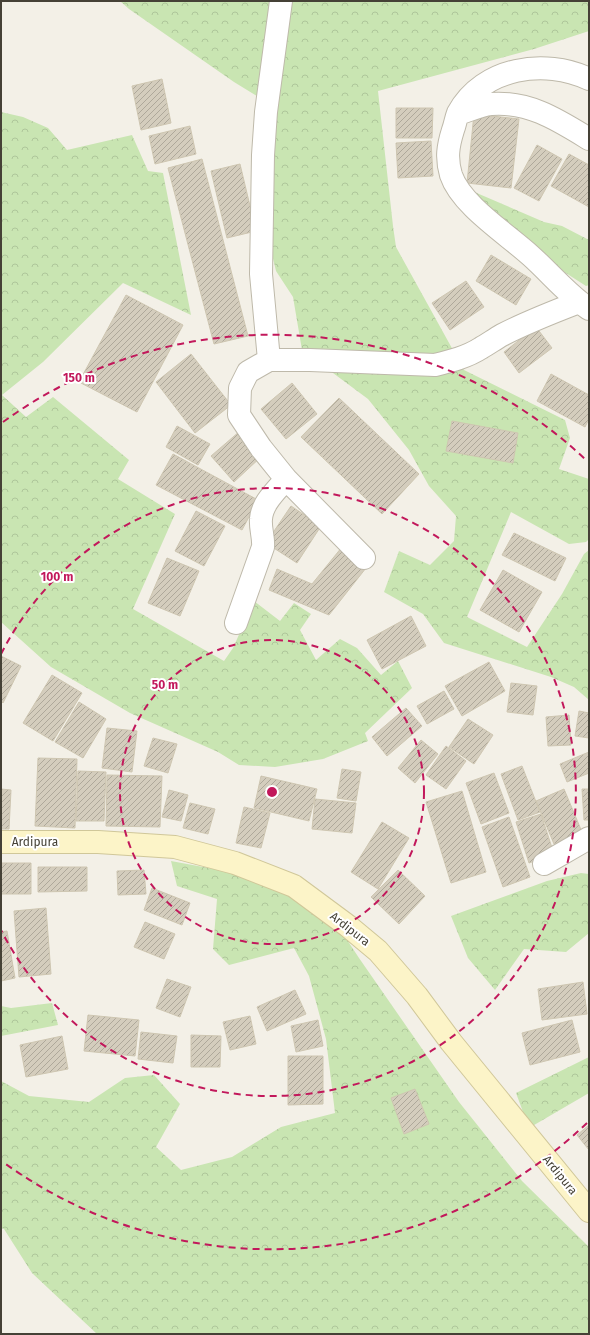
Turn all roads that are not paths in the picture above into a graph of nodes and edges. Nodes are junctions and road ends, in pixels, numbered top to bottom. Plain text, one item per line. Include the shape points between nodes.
1 (281, 1) edge
2 (589, 79) edge
3 (458, 114) junction
4 (589, 139) edge
5 (584, 306) edge
6 (269, 360) junction
7 (286, 479) junction
8 (364, 558) dead end
9 (236, 623) dead end
10 (589, 838) edge
11 (1, 842) edge
12 (544, 864) dead end
13 (589, 1211) edge

1 - 6 street via 266,104 263,156 261,274
2 - 3 street via 579,74 543,68 514,72 496,77 484,85 467,100
3 - 4 street via 490,104 514,105 554,118
3 - 5 street via 447,155 457,189 470,204
5 - 6 street via 538,318 466,356 435,365
6 - 7 street via 248,372 240,388 239,415
7 - 8 street
7 - 9 street via 262,508 263,547
10 - 12 street
11 - 13 street, Ardipura via 98,842 175,847 235,863 294,886 378,951

